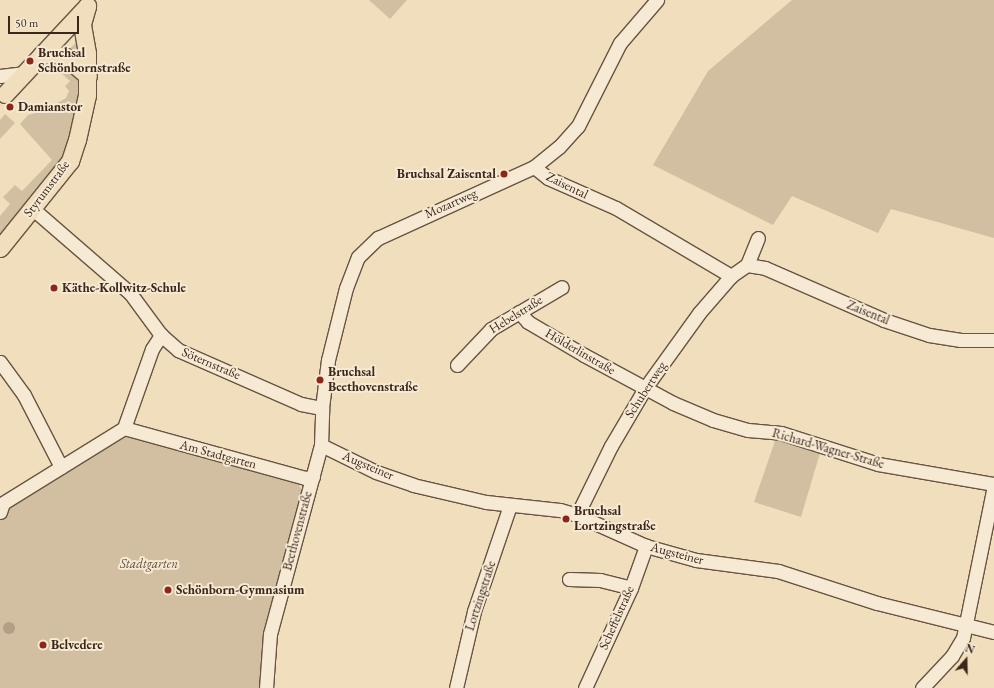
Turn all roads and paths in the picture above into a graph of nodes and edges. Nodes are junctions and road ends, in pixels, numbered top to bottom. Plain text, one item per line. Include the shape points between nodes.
1 (657, 0) edge
2 (90, 3) edge
3 (41, 55) junction
4 (25, 73) junction
5 (0, 76) edge
6 (88, 76) junction
7 (5, 94) dead end
8 (534, 167) junction
9 (33, 209) junction
10 (758, 238) dead end
11 (0, 248) edge
12 (747, 265) junction
13 (731, 276) junction
14 (562, 287) dead end
15 (519, 312) junction
16 (161, 335) junction
17 (994, 340) edge
18 (0, 362) edge
19 (457, 364) dead end
20 (645, 388) junction
21 (322, 408) junction
22 (124, 428) junction
23 (321, 445) junction
24 (61, 467) junction
25 (313, 477) junction
26 (994, 485) edge
27 (510, 505) junction
28 (1, 506) edge
29 (577, 514) junction
30 (646, 546) junction
31 (569, 579) dead end
32 (631, 588) junction
33 (967, 625) junction
34 (994, 632) edge
35 (266, 688) edge
36 (456, 688) edge
37 (585, 688) edge
38 (922, 688) edge

1 - 8 street, Mozartweg via 620,43 578,126 559,147
2 - 3 main road
2 - 6 main road, Styrumstraße via 82,24
3 - 4 main road
3 - 6 main road via 54,54 66,57
4 - 5 street
4 - 7 main road
6 - 9 main road, Styrumstraße via 83,118 70,160
8 - 13 street, Zaisental via 548,178 616,208
8 - 21 street, Mozartweg via 378,238 358,257 338,318 328,360
9 - 11 main road, Styrumstraße
9 - 16 street, Söternstraße via 130,292
10 - 12 street
12 - 13 street
12 - 17 street, Zaisental via 765,268 884,320 929,335 961,340
13 - 20 street, Schubertweg via 699,313
14 - 15 street, Hebelstraße
15 - 19 street, Hebelstraße via 491,329
15 - 20 street, Hölderlinstraße via 528,322
16 - 21 street, Söternstraße via 178,350 198,360 301,404
16 - 22 street via 152,349
18 - 24 street via 24,395
20 - 26 street, Richard-Wagner-Straße via 713,420 748,430 781,432 878,464
20 - 29 street, Schubertweg via 611,446
21 - 23 street, Mozartweg
22 - 24 street
22 - 25 street, Am Stadtgarten via 305,478
23 - 25 street, Beethovenstraße
23 - 27 street, Augsteiner via 376,472 413,485
24 - 28 street
25 - 35 street, Beethovenstraße via 270,634
26 - 33 street
27 - 29 street, Augsteiner via 545,507
27 - 36 street, Lortzingstraße via 474,611
29 - 30 street, Augsteiner
30 - 32 street, Scheffelstraße
30 - 33 street, Augsteiner via 696,560 778,571 877,603
31 - 32 street via 600,580
32 - 37 street, Scheffelstraße
33 - 34 street, Augsteiner
33 - 38 street via 952,656

